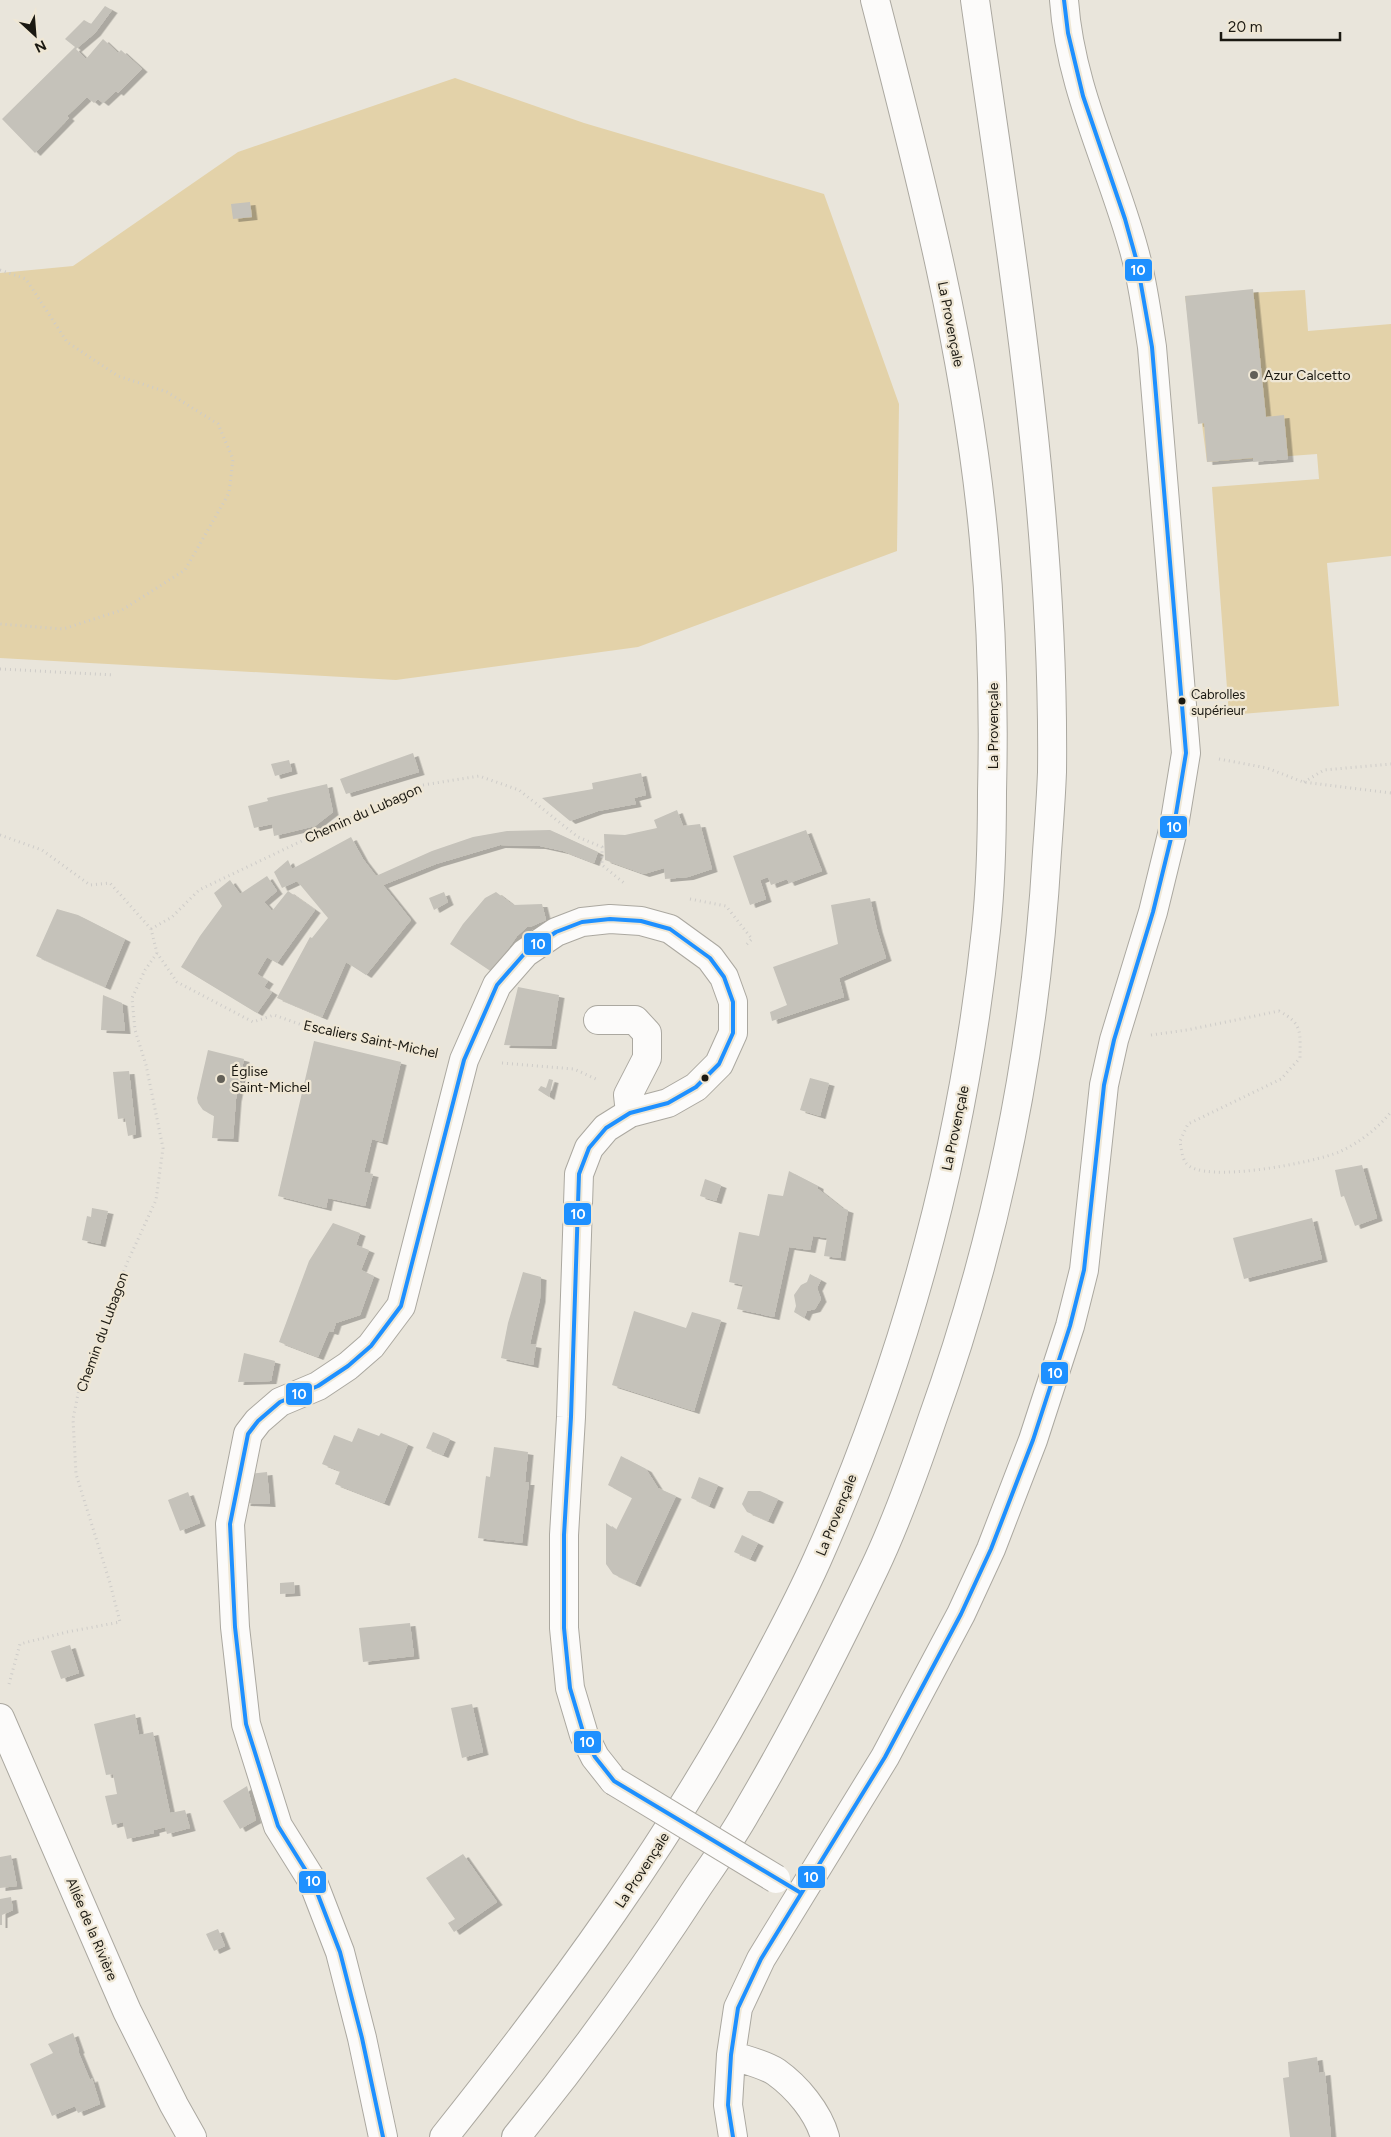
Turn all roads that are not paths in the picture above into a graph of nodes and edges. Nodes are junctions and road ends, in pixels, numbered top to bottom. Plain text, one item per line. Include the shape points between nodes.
1 (875, 0) edge
2 (975, 0) edge
3 (1064, 0) edge
4 (598, 1020) dead end
5 (629, 1104) junction
6 (0, 1718) edge
7 (801, 1893) junction
8 (731, 2055) junction
9 (192, 2137) edge
10 (383, 2137) edge
11 (444, 2137) edge
12 (516, 2137) edge
13 (733, 2137) edge
14 (825, 2137) edge

1 - 11 main road, La Provençale via 912,142 948,302 974,453 990,606 993,689 991,844 986,924 977,1007 948,1165 903,1332 877,1412 815,1564 744,1702 665,1836 605,1926
2 - 12 main road via 1040,496 1052,774 1033,1016 999,1196 951,1367 920,1454 876,1564 822,1672 746,1814 661,1944 571,2069
3 - 7 main road via 1078,86 1134,250 1152,347 1186,753 1174,826 1153,912 1114,1040 1104,1085 1084,1270 1070,1326 1033,1440 961,1614 885,1757
4 - 5 main road via 635,1020 647,1034 647,1058
5 - 7 main road, bridge via 589,1148 579,1174 564,1535 564,1628 570,1688 584,1735 614,1781
5 - 10 main road via 668,1103 696,1087 720,1064 733,1033 733,1002 724,977 710,958 670,929 641,921 610,919 582,922 556,932 525,953 497,985 464,1060 401,1306 371,1346 348,1366 318,1386 280,1402 248,1434 230,1524 235,1627 246,1724 278,1826 313,1882 340,1952
6 - 9 main road, Allée de la Rivière via 127,2011
7 - 8 main road via 761,1958 738,2008
8 - 13 main road via 728,2105
8 - 14 main road via 774,2071 798,2091 822,2125

